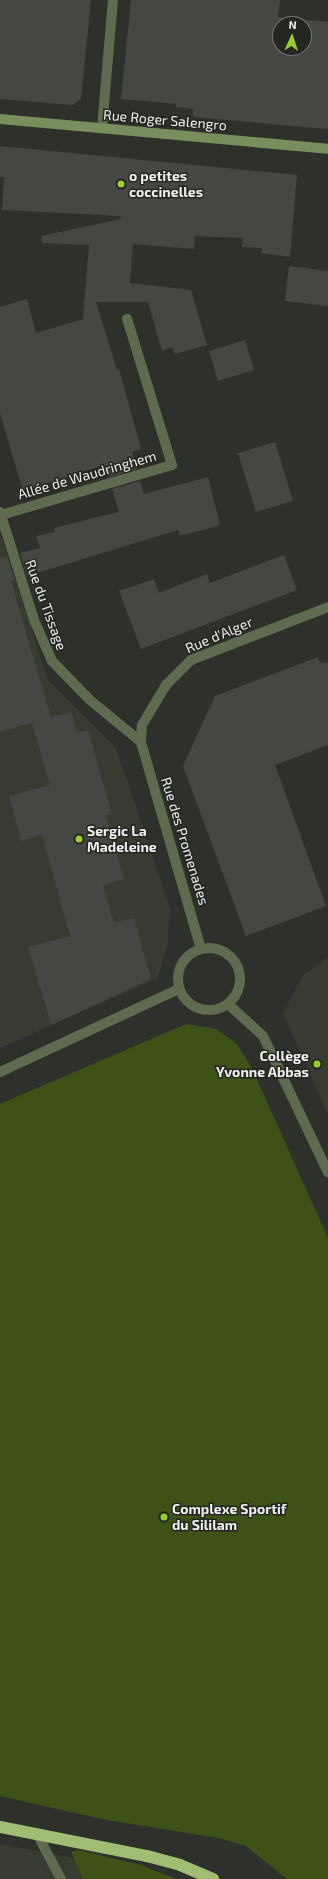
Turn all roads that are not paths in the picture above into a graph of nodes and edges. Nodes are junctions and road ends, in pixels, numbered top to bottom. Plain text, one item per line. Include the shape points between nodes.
1 (113, 0) edge
2 (0, 119) edge
3 (102, 128) junction
4 (328, 149) edge
5 (127, 319) dead end
6 (0, 514) edge
7 (328, 607) edge
8 (141, 742) junction
9 (201, 949) junction
10 (180, 989) junction
11 (228, 1004) junction
12 (0, 1072) edge
13 (328, 1172) edge
14 (0, 1827) edge
15 (37, 1834) junction
16 (60, 1879) edge
17 (213, 1879) edge

1 - 3 street
2 - 3 street, Rue Roger Salengro
3 - 4 street, Rue Roger Salengro
5 - 6 street, Allée de Waudringhem via 172,465
6 - 8 street, Rue du Tissage via 34,620 52,661 90,700
7 - 8 street, Rue d'Alger via 191,660 179,670 151,708 142,725
8 - 9 street, Rue des Promenades
9 - 10 street via 192,953 182,964 178,979
9 - 11 street via 222,951 237,966 239,986
10 - 11 street via 187,1001 200,1009 219,1008
10 - 12 street
11 - 13 street via 263,1036
14 - 15 highway
15 - 16 street
15 - 17 highway via 180,1864

